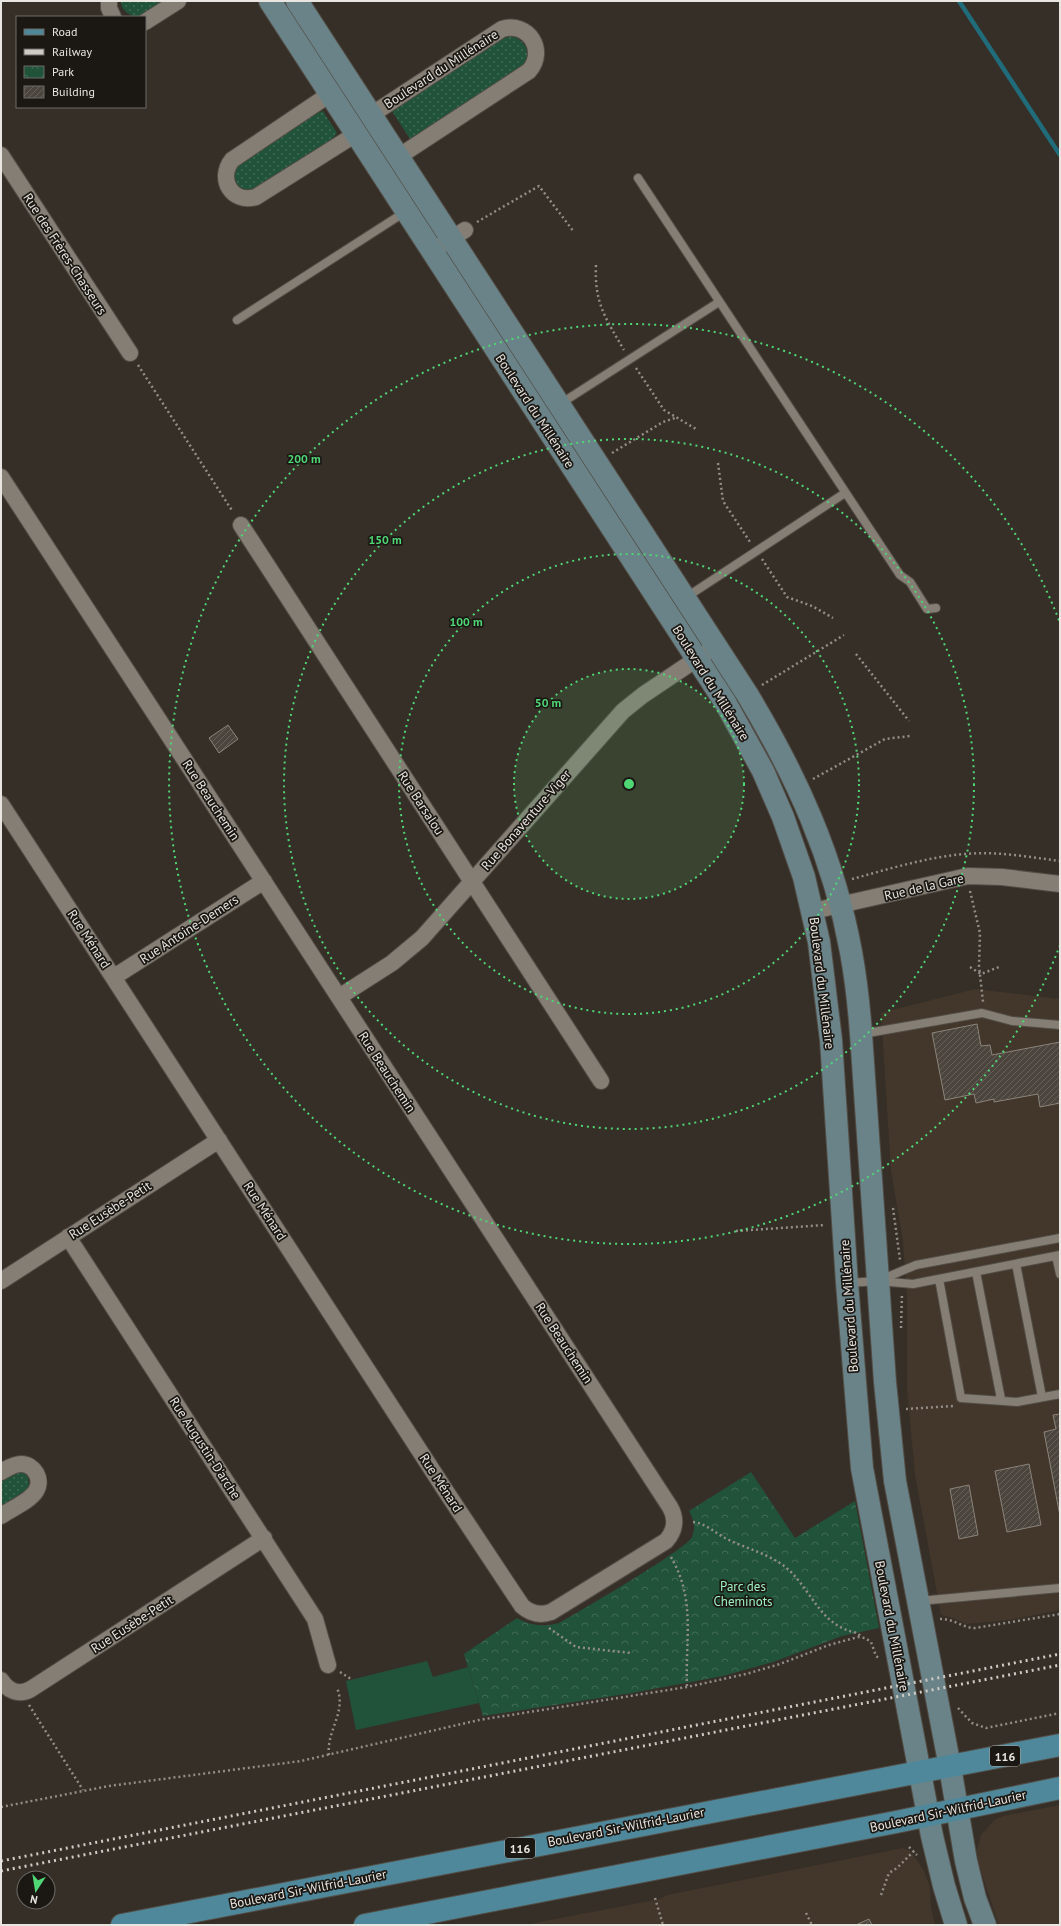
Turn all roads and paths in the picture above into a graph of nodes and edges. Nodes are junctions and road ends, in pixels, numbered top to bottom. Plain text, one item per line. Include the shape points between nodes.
1 (109, 1) edge
2 (178, 1) edge
3 (270, 1) edge
4 (297, 1) edge
5 (112, 16) edge
6 (146, 21) edge
7 (330, 94) junction
8 (371, 115) junction
9 (356, 134) junction
10 (1, 155) edge
11 (398, 157) junction
12 (638, 178) dead end
13 (406, 211) junction
14 (574, 232) dead end
15 (458, 234) junction
16 (432, 251) junction
17 (719, 302) junction
18 (238, 320) dead end
19 (130, 353) joint
20 (559, 404) junction
21 (675, 417) dead end
22 (611, 454) dead end
23 (1, 477) edge
24 (845, 493) junction
25 (241, 525) joint
26 (685, 598) junction
27 (936, 608) dead end
28 (844, 635) dead end
29 (716, 646) junction
30 (856, 654) dead end
31 (697, 658) junction
32 (761, 686) dead end
33 (909, 722) dead end
34 (910, 736) dead end
35 (813, 779) dead end
36 (1, 804) edge
37 (1060, 861) edge
38 (968, 876) junction
39 (851, 880) dead end
40 (264, 881) junction
41 (472, 882) junction
42 (1060, 884) edge
43 (841, 906) junction
44 (813, 911) junction
45 (970, 967) dead end
46 (999, 967) dead end
47 (981, 974) junction
48 (114, 977) junction
49 (339, 998) junction
50 (982, 1013) junction
51 (1060, 1025) edge
52 (862, 1034) junction
53 (601, 1081) dead end
54 (219, 1140) junction
55 (842, 1223) junction
56 (736, 1232) dead end
57 (68, 1238) junction
58 (1060, 1238) edge
59 (1058, 1255) edge
60 (1016, 1264) junction
61 (976, 1272) junction
62 (1060, 1274) edge
63 (939, 1279) junction
64 (1, 1280) edge
65 (878, 1281) junction
66 (847, 1283) junction
67 (1060, 1394) edge
68 (1042, 1397) junction
69 (1001, 1399) junction
70 (1, 1472) edge
71 (1, 1516) edge
72 (692, 1522) dead end
73 (264, 1538) junction
74 (671, 1557) dead end
75 (1060, 1588) edge
76 (918, 1601) junction
77 (1060, 1614) edge
78 (538, 1618) junction
79 (938, 1619) dead end
80 (862, 1637) junction
81 (631, 1653) dead end
82 (884, 1660) dead end
83 (328, 1665) dead end
84 (1, 1680) edge
85 (687, 1687) junction
86 (337, 1688) dead end
87 (29, 1705) dead end
88 (957, 1706) dead end
89 (1060, 1713) edge
90 (1060, 1745) edge
91 (329, 1755) junction
92 (950, 1767) junction
93 (919, 1773) junction
94 (1060, 1788) edge
95 (83, 1790) junction
96 (1, 1807) edge
97 (957, 1809) junction
98 (928, 1815) junction
99 (914, 1851) dead end
100 (881, 1895) dead end
101 (655, 1898) dead end
102 (806, 1913) dead end
103 (122, 1925) edge
104 (365, 1925) edge
105 (663, 1925) edge
106 (812, 1925) edge
107 (956, 1925) edge
108 (985, 1925) edge

1 - 5 street
2 - 6 street
3 - 7 street, Boulevard du Millénaire
4 - 8 street, Boulevard du Millénaire
7 - 9 street, Boulevard du Millénaire
7 - 9 street via 232,160 225,171 225,180 229,188 235,195 243,198 256,197
8 - 11 street, Boulevard du Millénaire
8 - 11 street, Boulevard du Millénaire via 502,29 520,29 531,37 536,45 537,54 535,63 529,71
9 - 13 street, Boulevard du Millénaire
10 - 19 street, Rue des Frères-Chasseurs
11 - 15 street, Boulevard du Millénaire
12 - 17 lane
13 - 16 street, Boulevard du Millénaire
13 - 18 lane
14 - 15 path via 539,186
15 - 16 street
15 - 20 street, Boulevard du Millénaire
16 - 31 street, Boulevard du Millénaire
17 - 20 lane
17 - 24 lane
19 - 25 path
20 - 26 street, Boulevard du Millénaire
21 - 22 path
23 - 40 street, Rue Beauchemin
24 - 26 lane
24 - 27 lane via 900,575 910,582 927,609
25 - 41 street, Rue Barsalou
26 - 29 street, Boulevard du Millénaire
28 - 32 path
29 - 31 street, Rue Bonaventure-Viger
29 - 43 street, Boulevard du Millénaire via 765,724 799,787 818,831
30 - 33 path
31 - 41 street, Rue Bonaventure-Viger via 623,711
31 - 44 street, Boulevard du Millénaire via 738,724 763,771 793,842
34 - 35 path via 885,739
36 - 48 street, Rue Ménard
37 - 39 path, Rue de la Gare via 995,854 965,854 936,858
38 - 42 street, Rue de la Gare
38 - 43 street, Rue de la Gare
38 - 47 path via 980,933
40 - 48 street, Rue Antoine-Demers
40 - 49 street, Rue Beauchemin
41 - 49 street, Rue Bonaventure-Viger via 414,945 384,969
41 - 53 street, Rue Barsalou
43 - 44 street, Rue de la Gare
43 - 52 street, Boulevard du Millénaire via 852,958
44 - 55 street, Boulevard du Millénaire via 828,1003
45 - 47 path
46 - 47 path
47 - 50 path via 984,997
48 - 54 street, Rue Ménard
49 - 78 street, Rue Beauchemin via 674,1516 674,1529 663,1544
50 - 51 lane via 1012,1021
50 - 52 lane
52 - 65 street, Boulevard du Millénaire
54 - 57 street, Rue Eusèbe-Petit
54 - 78 street, Rue Ménard via 522,1606
55 - 56 path
55 - 66 street, Boulevard du Millénaire
57 - 64 street, Rue Eusèbe-Petit
57 - 73 street, Rue Augustin-D'arche
58 - 65 lane via 916,1265
59 - 60 lane
59 - 62 lane
60 - 61 lane
60 - 68 lane
61 - 63 lane
61 - 69 lane
63 - 65 lane via 912,1284
63 - 69 lane via 961,1398
65 - 66 lane
65 - 76 street, Boulevard du Millénaire via 892,1454
66 - 93 street, Boulevard du Millénaire via 862,1468
67 - 68 lane
68 - 69 lane via 1017,1402
70 - 71 street via 16,1464 24,1464 36,1473 38,1484 34,1494
72 - 80 path via 700,1523 725,1538 779,1562 799,1581 832,1623 848,1631 858,1632
73 - 83 street, Rue Augustin-D'arche via 315,1619
73 - 84 street, Rue Eusèbe-Petit via 28,1691 12,1691
74 - 85 path via 684,1584 687,1602
75 - 76 lane
76 - 92 street, Boulevard du Millénaire
77 - 79 path via 975,1628
78 - 81 path via 576,1646
80 - 82 path via 871,1642 876,1656
80 - 85 path via 830,1645 746,1674
85 - 91 path via 479,1720
86 - 91 path via 340,1698 339,1712 329,1743
87 - 95 path
88 - 89 path via 972,1723 986,1728
90 - 92 main road, Boulevard Sir-Wilfrid-Laurier / 116
91 - 95 path via 284,1764
92 - 93 main road, Boulevard Sir-Wilfrid-Laurier / 116
92 - 97 street, Boulevard du Millénaire
93 - 98 street, Boulevard du Millénaire
93 - 103 main road, Boulevard Sir-Wilfrid-Laurier / 116
94 - 97 main road, Boulevard Sir-Wilfrid-Laurier
95 - 96 path
97 - 98 main road, Boulevard Sir-Wilfrid-Laurier
97 - 108 street, Boulevard du Millénaire via 970,1880
98 - 104 main road, Boulevard Sir-Wilfrid-Laurier
98 - 107 street, Boulevard du Millénaire via 936,1858
99 - 100 path via 897,1868 889,1872
101 - 105 path
102 - 106 path

